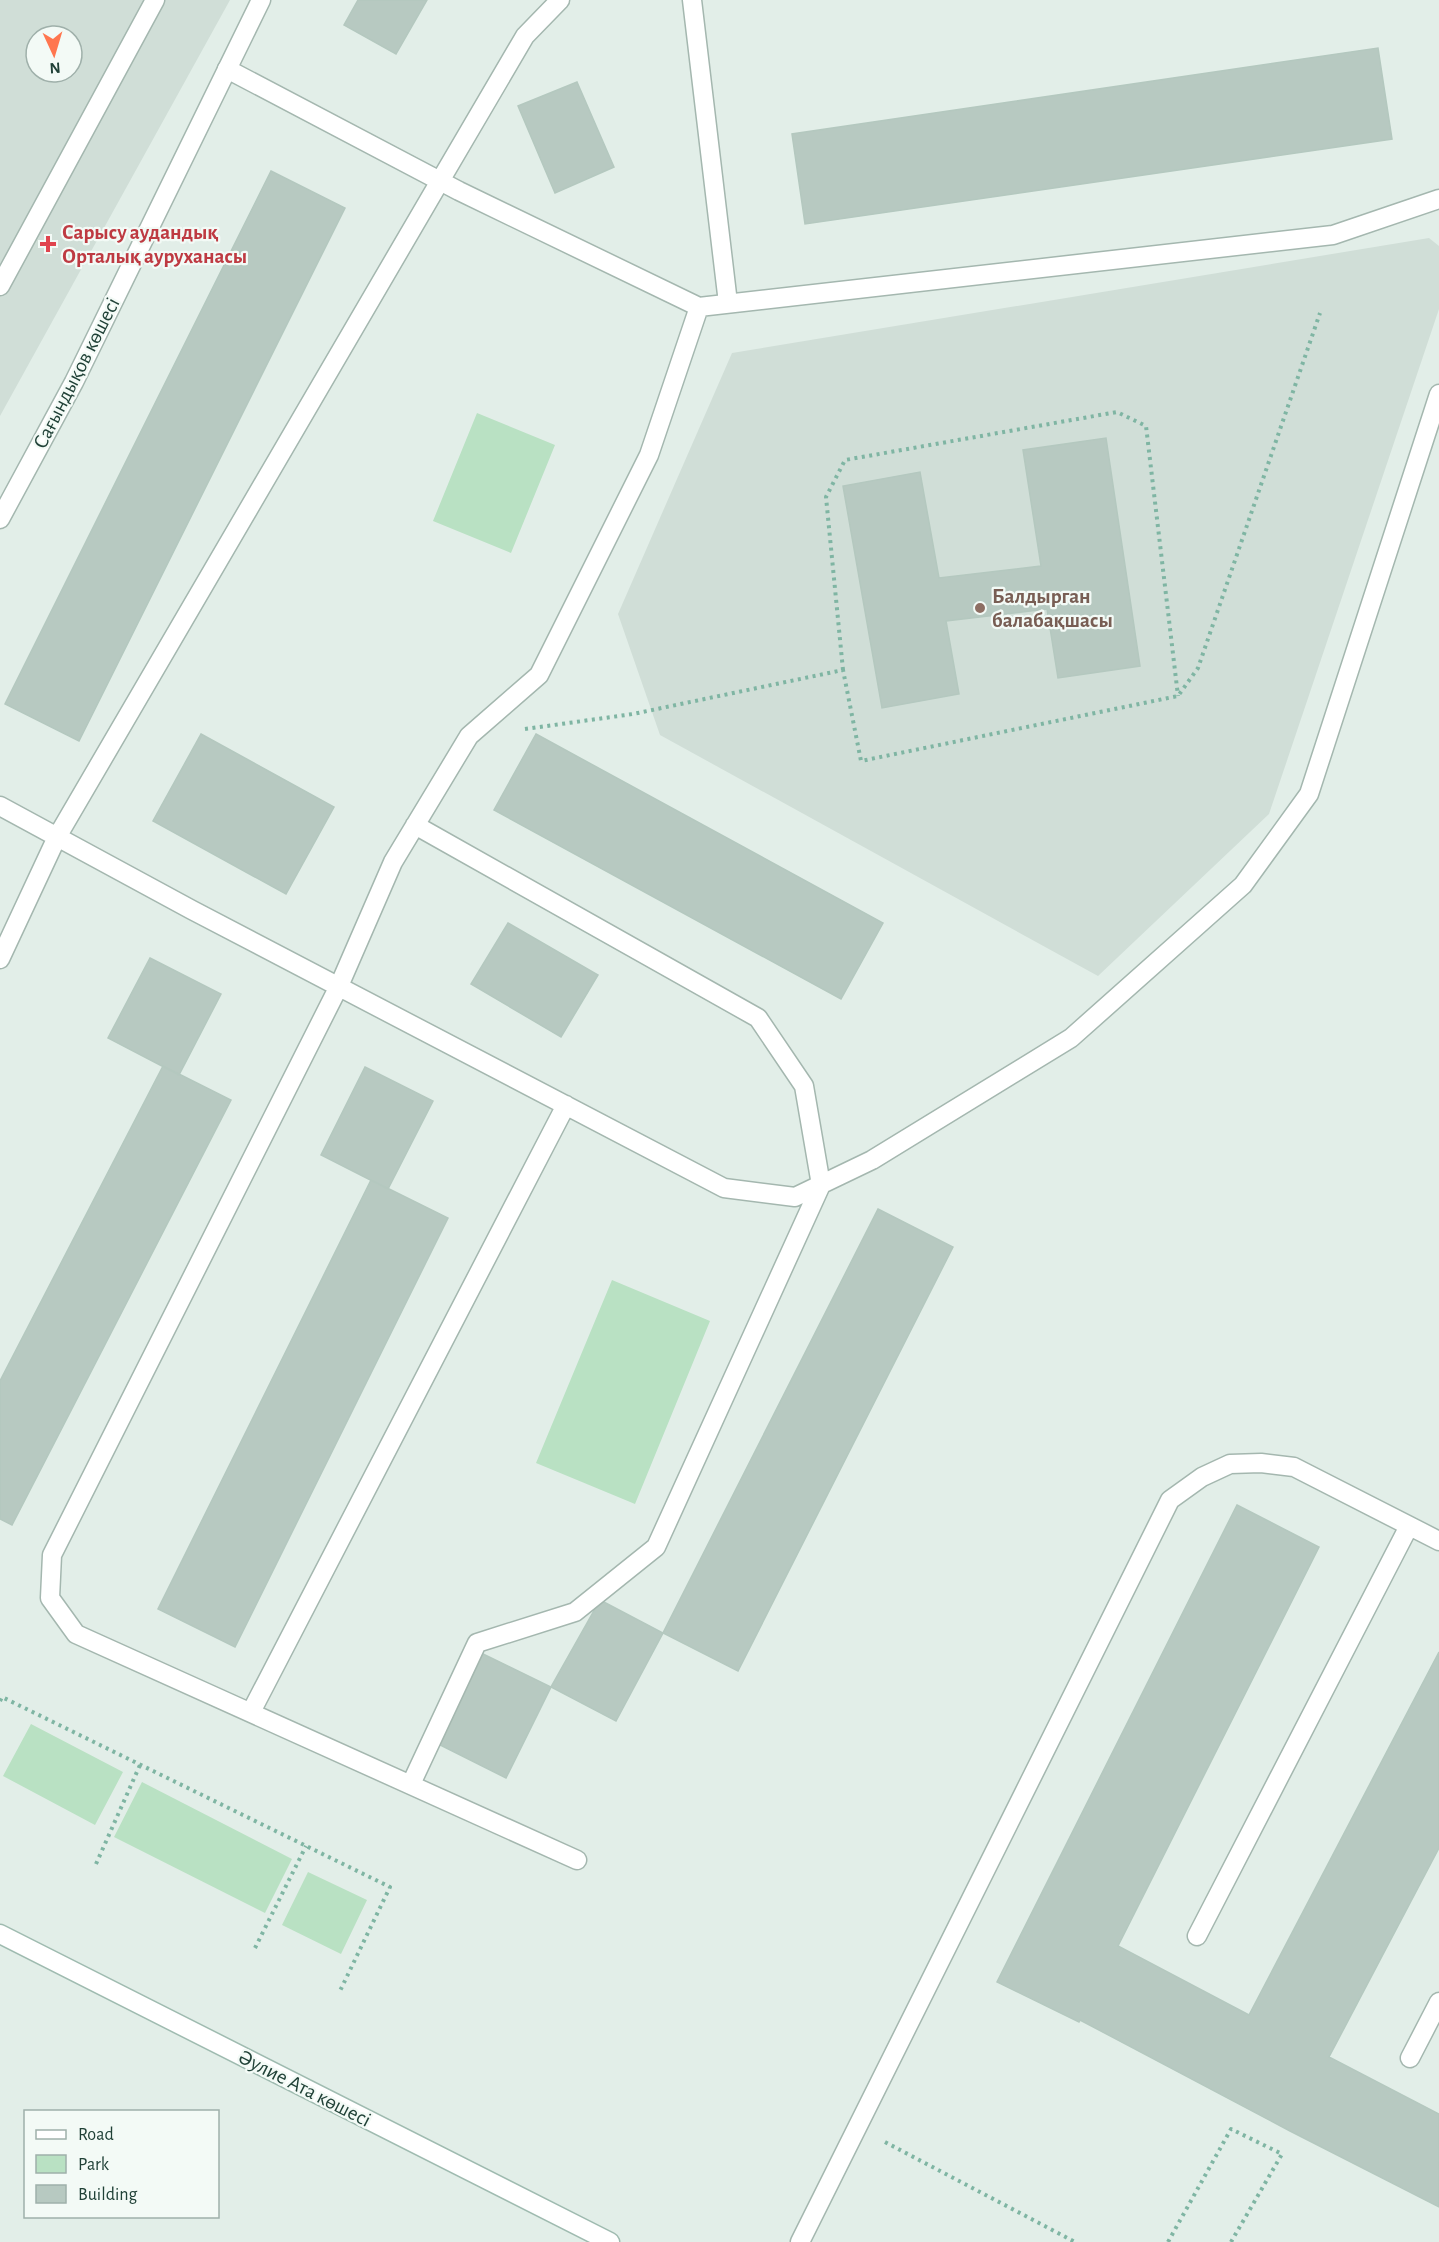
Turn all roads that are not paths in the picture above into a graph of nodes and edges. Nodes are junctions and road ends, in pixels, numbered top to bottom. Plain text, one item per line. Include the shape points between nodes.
1 (155, 0) edge
2 (261, 0) edge
3 (560, 0) edge
4 (692, 0) edge
5 (227, 69) junction
6 (440, 181) junction
7 (1439, 199) edge
8 (0, 286) edge
9 (728, 303) junction
10 (699, 307) junction
11 (1439, 394) edge
12 (0, 519) edge
13 (0, 806) edge
14 (415, 825) junction
15 (57, 837) junction
16 (0, 959) edge
17 (339, 986) junction
18 (566, 1105) junction
19 (821, 1185) junction
20 (1409, 1526) junction
21 (1439, 1541) edge
22 (251, 1712) junction
23 (411, 1784) junction
24 (577, 1860) dead end
25 (0, 1934) edge
26 (1197, 1936) dead end
27 (1439, 2002) edge
28 (1410, 2058) dead end
29 (610, 2242) edge
30 (800, 2242) edge

1 - 8 main road
2 - 5 main road, Сағындықов көшесі
3 - 6 main road via 525,36
4 - 9 main road
5 - 6 main road
5 - 12 main road, Сағындықов көшесі via 79,371
6 - 10 main road
6 - 15 main road
7 - 9 main road via 1333,235
9 - 10 main road
10 - 14 main road via 649,455 555,644 538,675 469,736
11 - 19 main road via 1309,794 1243,885 1071,1038 872,1160
13 - 15 main road
14 - 17 main road via 393,862
14 - 19 main road via 758,1017 804,1086
15 - 16 main road
15 - 17 main road
17 - 18 main road
17 - 22 main road via 52,1555 50,1598 76,1634
18 - 19 main road via 724,1188 795,1197
18 - 22 main road
19 - 23 main road via 656,1547 575,1612 477,1644
20 - 21 main road
20 - 26 main road
20 - 30 main road via 1294,1467 1261,1463 1230,1464 1202,1477 1170,1500
22 - 23 main road
23 - 24 main road
25 - 29 main road, Әулие Ата көшесі
27 - 28 main road

